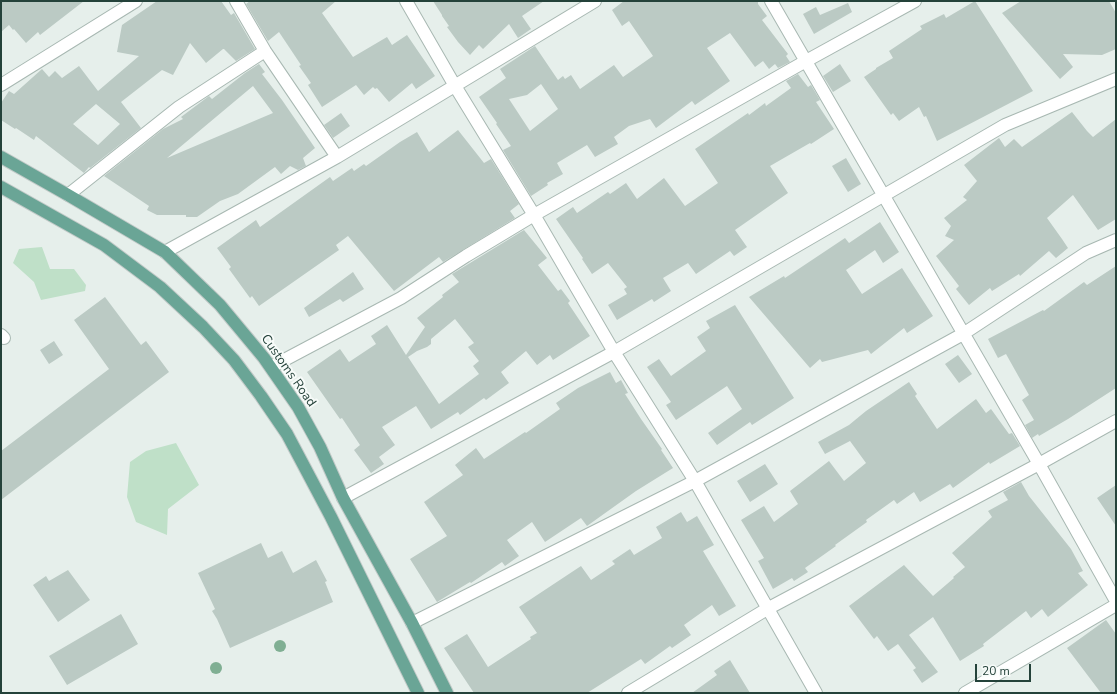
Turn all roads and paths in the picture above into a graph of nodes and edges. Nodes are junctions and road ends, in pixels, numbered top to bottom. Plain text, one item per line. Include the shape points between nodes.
1 (136, 1) edge
2 (236, 1) edge
3 (406, 1) edge
4 (595, 1) edge
5 (771, 1) edge
6 (915, 1) edge
7 (265, 51) junction
8 (806, 60) junction
9 (1116, 79) edge
10 (1, 85) edge
11 (455, 86) junction
12 (337, 157) junction
13 (1, 158) edge
14 (1, 187) edge
15 (68, 194) junction
16 (884, 196) junction
17 (534, 215) junction
18 (1116, 240) edge
19 (165, 252) junction
20 (963, 334) junction
21 (614, 352) junction
22 (271, 367) junction
23 (1116, 421) edge
24 (1039, 464) junction
25 (695, 481) junction
26 (343, 498) junction
27 (1116, 601) edge
28 (1116, 605) edge
29 (768, 610) junction
30 (412, 623) junction
31 (418, 693) edge
32 (447, 693) edge
33 (628, 693) edge
34 (816, 693) edge
35 (964, 693) edge

1 - 10 street
2 - 7 street
3 - 11 street
4 - 11 street
5 - 8 street
6 - 8 street
7 - 12 street
7 - 15 street via 179,107
8 - 16 street
8 - 17 street
9 - 16 street via 1005,125
11 - 12 street
11 - 17 street
12 - 19 street
13 - 15 main road, Customs Road
14 - 31 main road via 104,245 154,282 234,360 287,434 331,516
15 - 19 main road, Customs Road
16 - 20 street
16 - 21 street
17 - 21 street
17 - 22 street via 401,298
18 - 20 street via 1086,253
19 - 22 main road, Customs Road via 220,305
20 - 24 street
20 - 25 street
21 - 25 street
21 - 26 street
22 - 26 main road, Customs Road via 298,407 320,447
23 - 24 street
24 - 27 street
24 - 29 street
25 - 29 street
25 - 30 street
26 - 30 main road, Customs Road
28 - 35 street
29 - 33 street
29 - 34 street
30 - 32 main road, Customs Road

